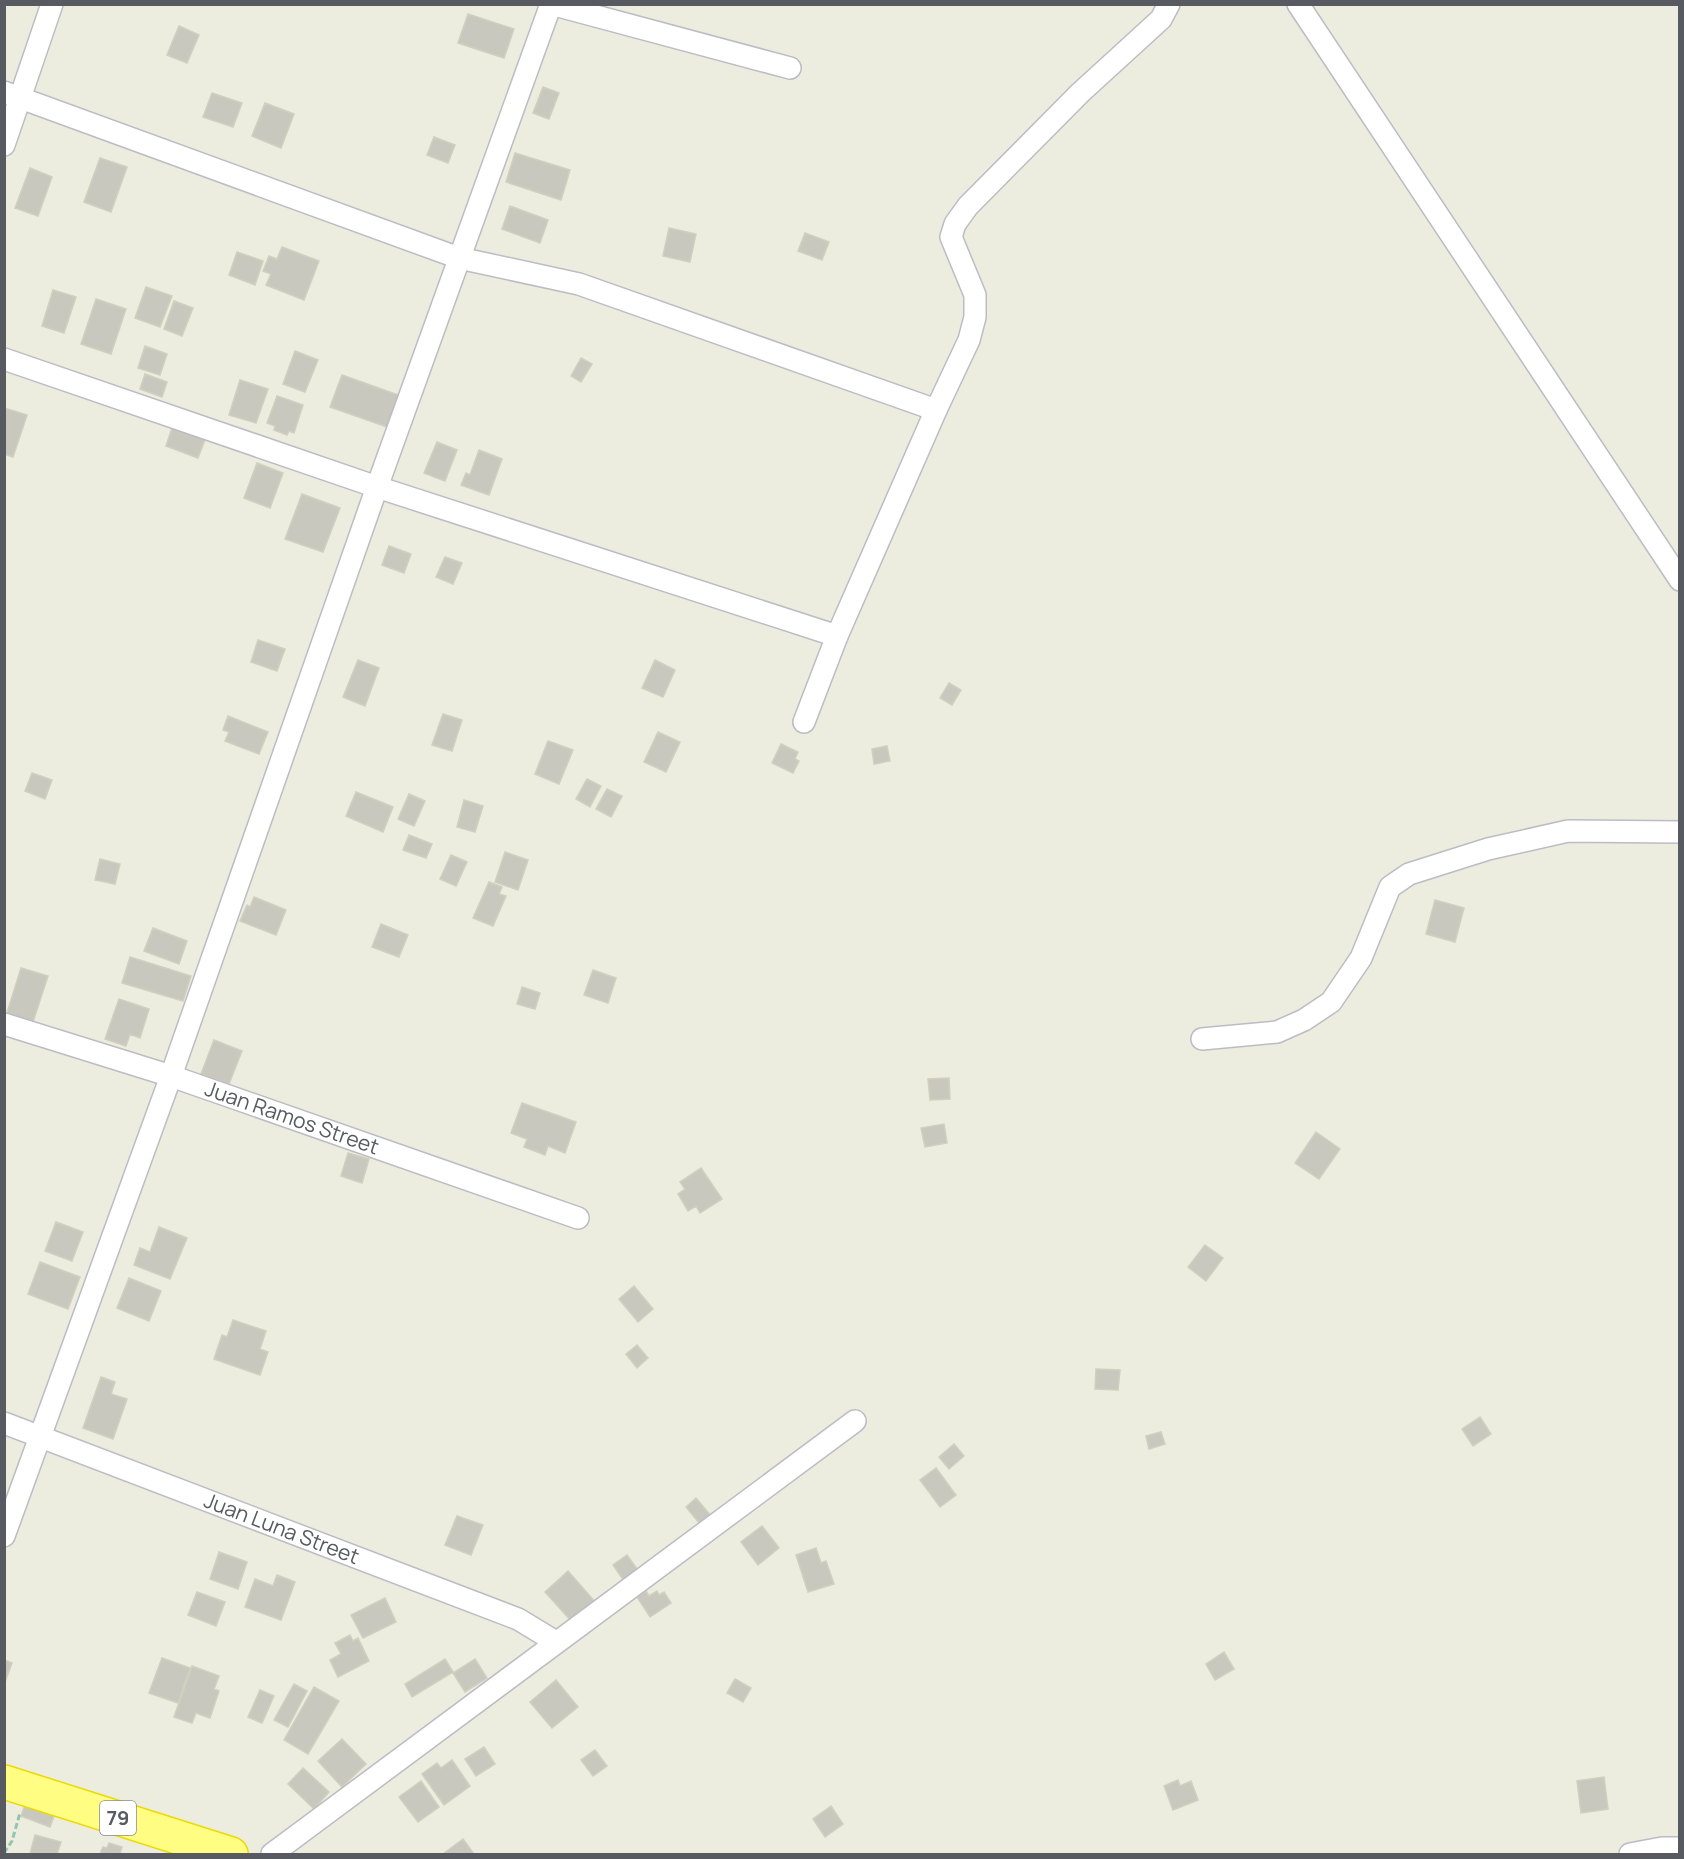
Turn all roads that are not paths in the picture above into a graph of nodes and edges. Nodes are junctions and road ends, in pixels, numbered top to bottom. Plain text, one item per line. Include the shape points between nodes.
1 (52, 4) edge
2 (1169, 4) edge
3 (1298, 4) edge
4 (551, 5) edge
5 (790, 68) dead end
6 (12, 95) edge
7 (4, 145) edge
8 (459, 258) junction
9 (4, 359) edge
10 (936, 410) junction
11 (377, 487) junction
12 (1680, 580) edge
13 (837, 636) junction
14 (804, 722) dead end
15 (1680, 832) edge
16 (4, 1024) edge
17 (1202, 1040) dead end
18 (171, 1076) junction
19 (578, 1218) dead end
20 (855, 1421) dead end
21 (4, 1423) edge
22 (40, 1435) junction
23 (4, 1536) edge
24 (556, 1642) junction
25 (15, 1785) edge
26 (1680, 1848) edge
27 (231, 1854) edge
28 (272, 1854) edge
29 (1630, 1854) edge

1 - 6 street
2 - 10 street via 1161,19 1080,93 968,206 955,224 951,237 975,295 975,317 969,340
3 - 12 street
4 - 5 street
4 - 8 street
6 - 7 street
6 - 8 street
8 - 10 street via 579,284
8 - 11 street
9 - 11 street
10 - 13 street
11 - 13 street
11 - 18 street
13 - 14 street
15 - 17 street via 1568,831 1488,849 1409,874 1390,887 1361,958 1331,1002 1277,1032
16 - 18 street, Juan Ramos Street
18 - 19 street, Juan Ramos Street
18 - 22 street
20 - 24 street
21 - 22 street, Juan Luna Street
22 - 23 street
22 - 24 street, Juan Luna Street via 518,1619
24 - 28 street
25 - 27 highway, 79
26 - 29 street

